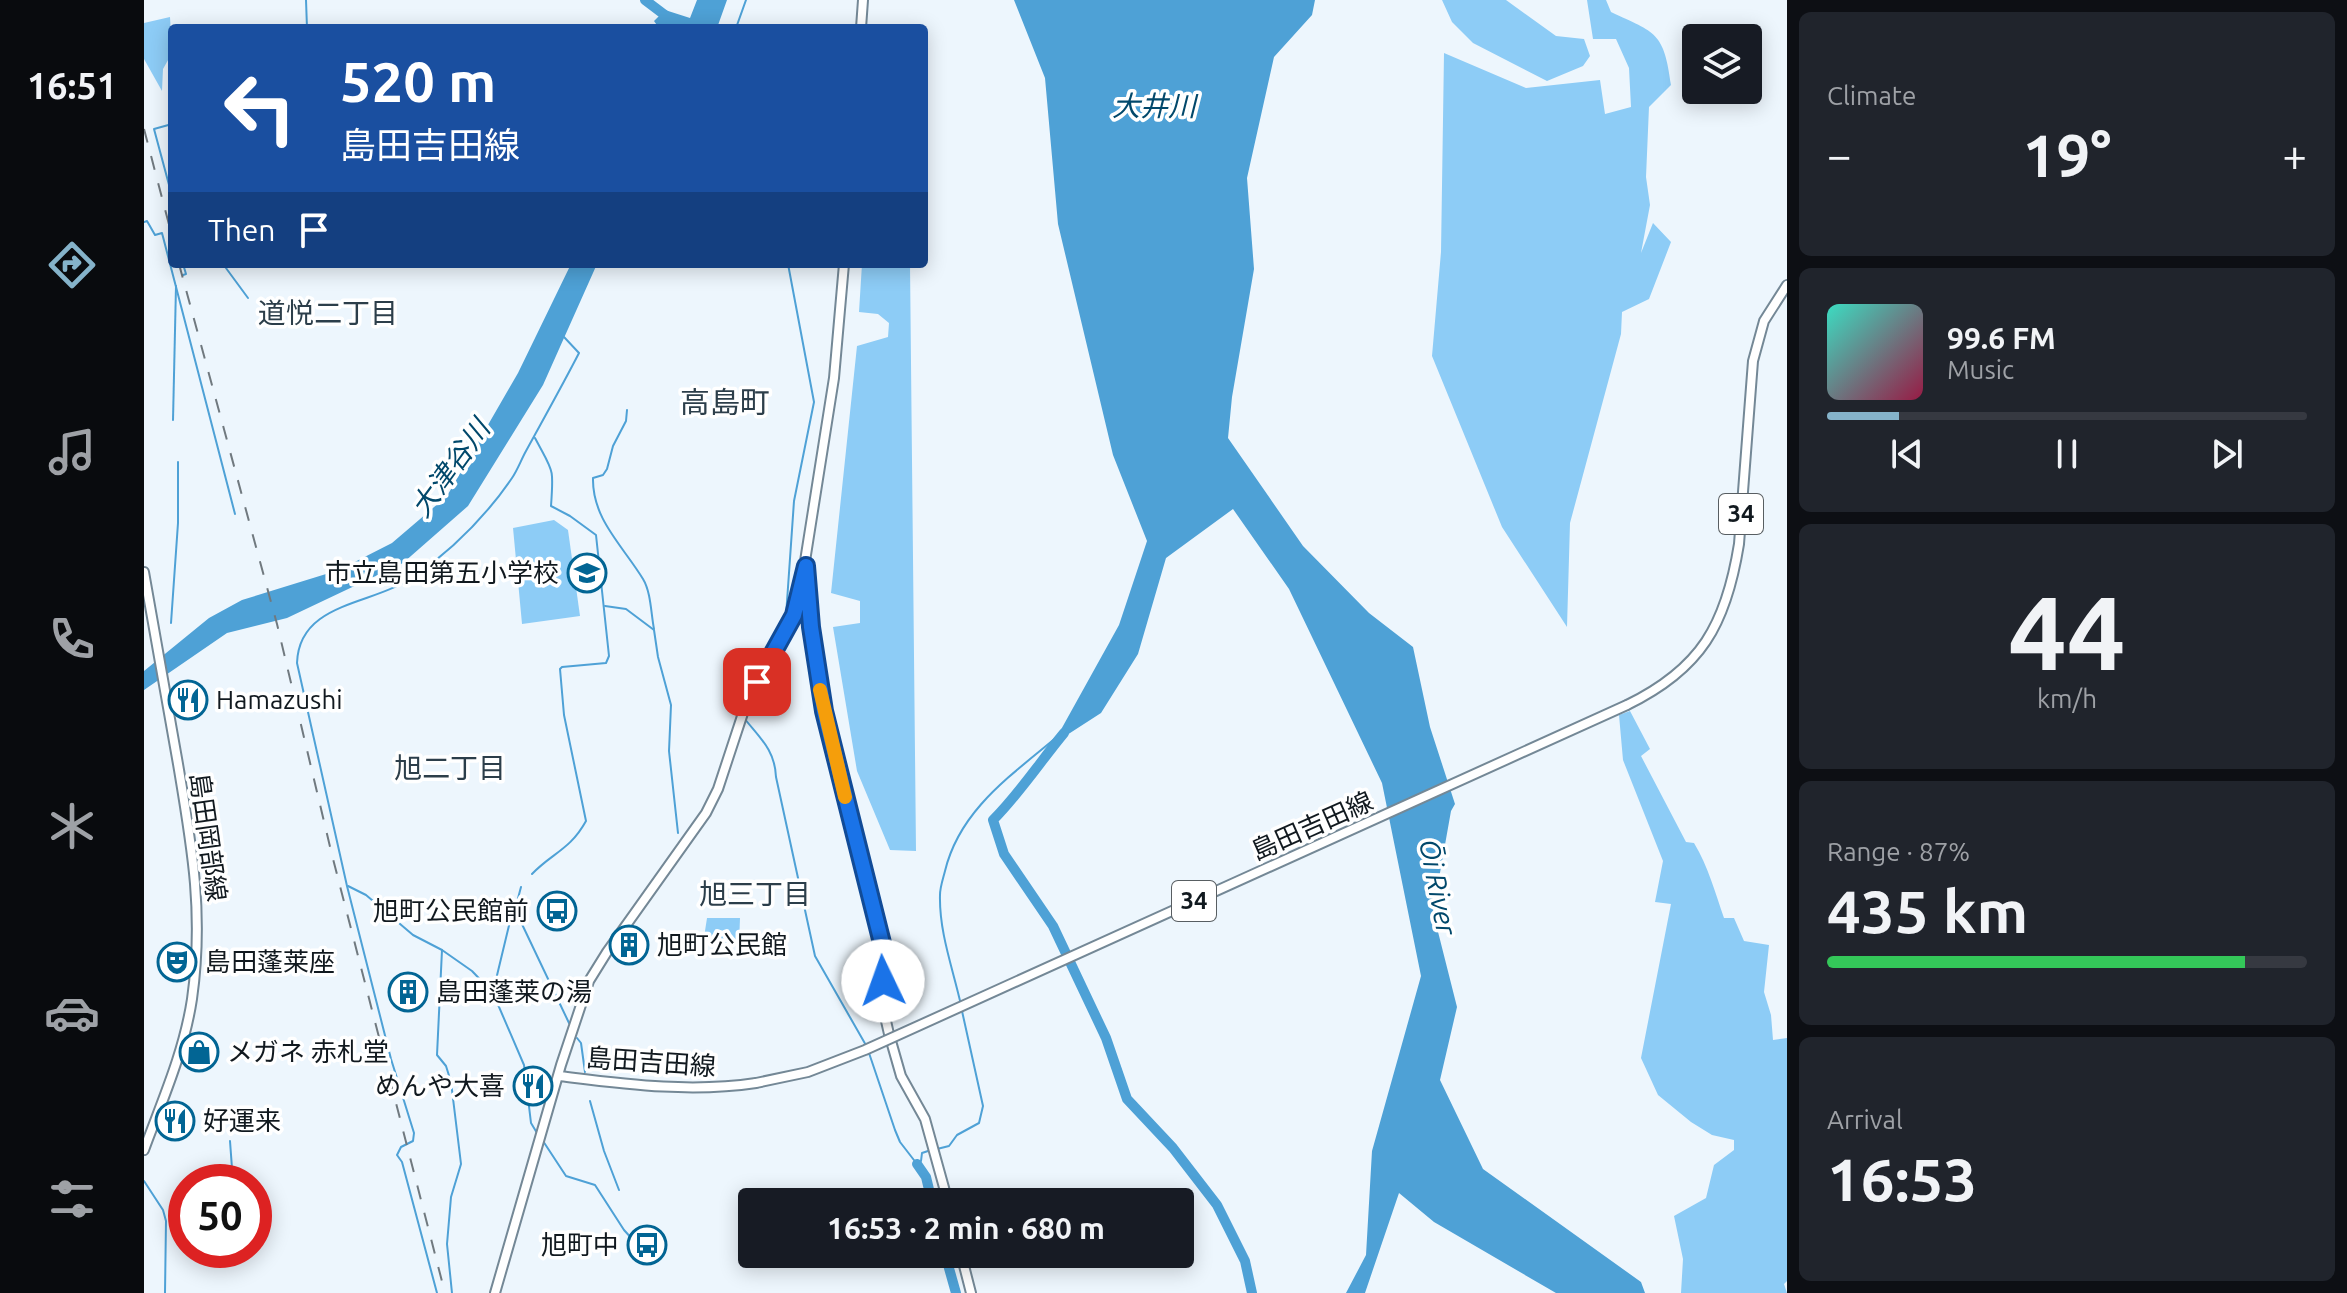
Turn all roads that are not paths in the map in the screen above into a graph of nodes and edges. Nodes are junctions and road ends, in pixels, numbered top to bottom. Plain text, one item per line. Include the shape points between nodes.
1 (863, 0) edge
2 (861, 24) edge
3 (844, 268) edge
4 (1787, 285) edge
5 (806, 566) junction
6 (144, 572) edge
7 (559, 1076) junction
8 (144, 1150) edge
9 (944, 1188) edge
10 (965, 1268) edge
11 (495, 1293) edge
12 (971, 1293) edge

1 - 2 main road
3 - 5 main road via 834,378
4 - 7 main road, 島田吉田線 / 34, bridge via 1764,321 1753,361 1739,544 1722,613 1687,665 1661,687 808,1072 727,1087 667,1088
5 - 7 main road, 島田吉田線 via 794,615 743,713 710,804 595,970
5 - 9 main road via 824,711 883,947 883,1008 901,1076 925,1119
6 - 8 main road, 島田岡部線 via 194,855 199,911 192,1001 180,1053
7 - 11 main road, 島田吉田線
10 - 12 main road

